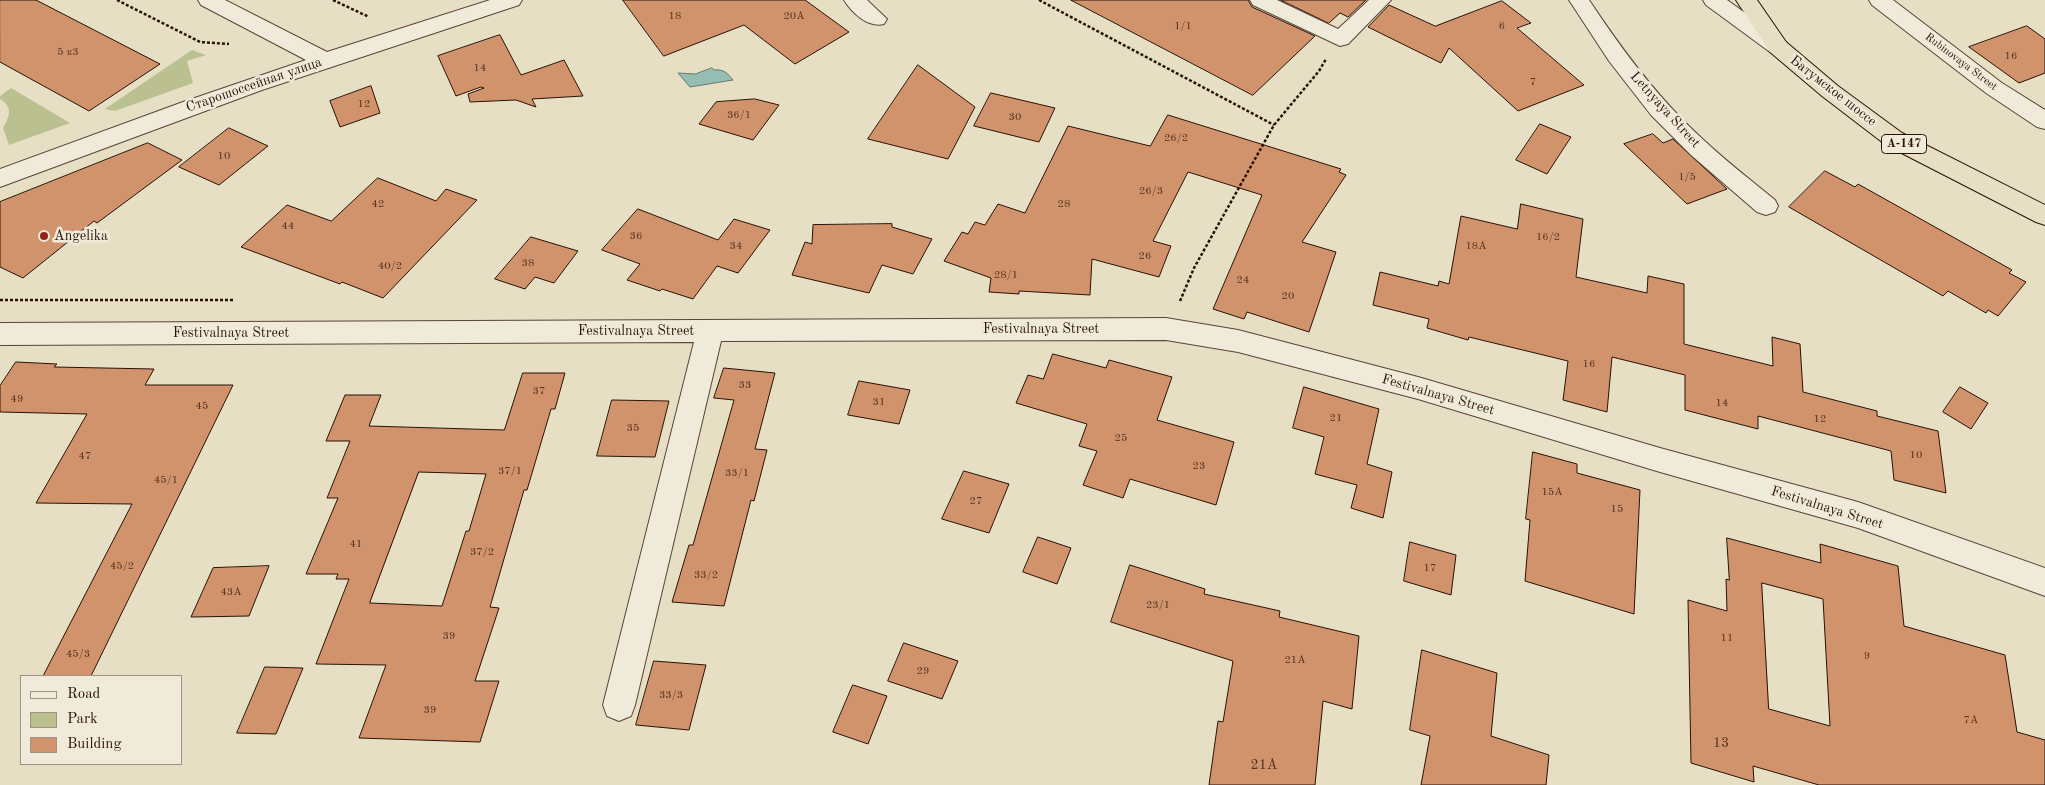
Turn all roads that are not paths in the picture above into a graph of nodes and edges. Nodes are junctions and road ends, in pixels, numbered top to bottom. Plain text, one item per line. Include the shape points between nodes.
1 (208, 0) edge
2 (512, 0) edge
3 (854, 0) edge
4 (1260, 0) edge
5 (1381, 0) edge
6 (1579, 0) edge
7 (1713, 0) edge
8 (1746, 0) edge
9 (1879, 0) edge
10 (876, 19) dead end
11 (1778, 47) junction
12 (324, 60) junction
13 (2045, 121) edge
14 (0, 178) edge
15 (1766, 206) dead end
16 (2045, 216) edge
17 (710, 330) junction
18 (0, 334) edge
19 (2045, 582) edge
20 (619, 705) dead end

1 - 12 street
2 - 12 street, Старошоссейная улица
3 - 10 street
4 - 5 street via 1334,47
6 - 15 street, Letnyaya Street via 1649,96 1690,141
7 - 11 street
8 - 11 highway, Батумское шоссе / А-147
9 - 13 street, Rubinovaya Street via 1994,88
11 - 16 highway, Батумское шоссе / А-147 via 1894,139
12 - 14 street, Старошоссейная улица
17 - 18 street, Festivalnaya Street
17 - 19 street, Festivalnaya Street via 1166,329 1238,341 1418,388 1858,515
17 - 20 street

